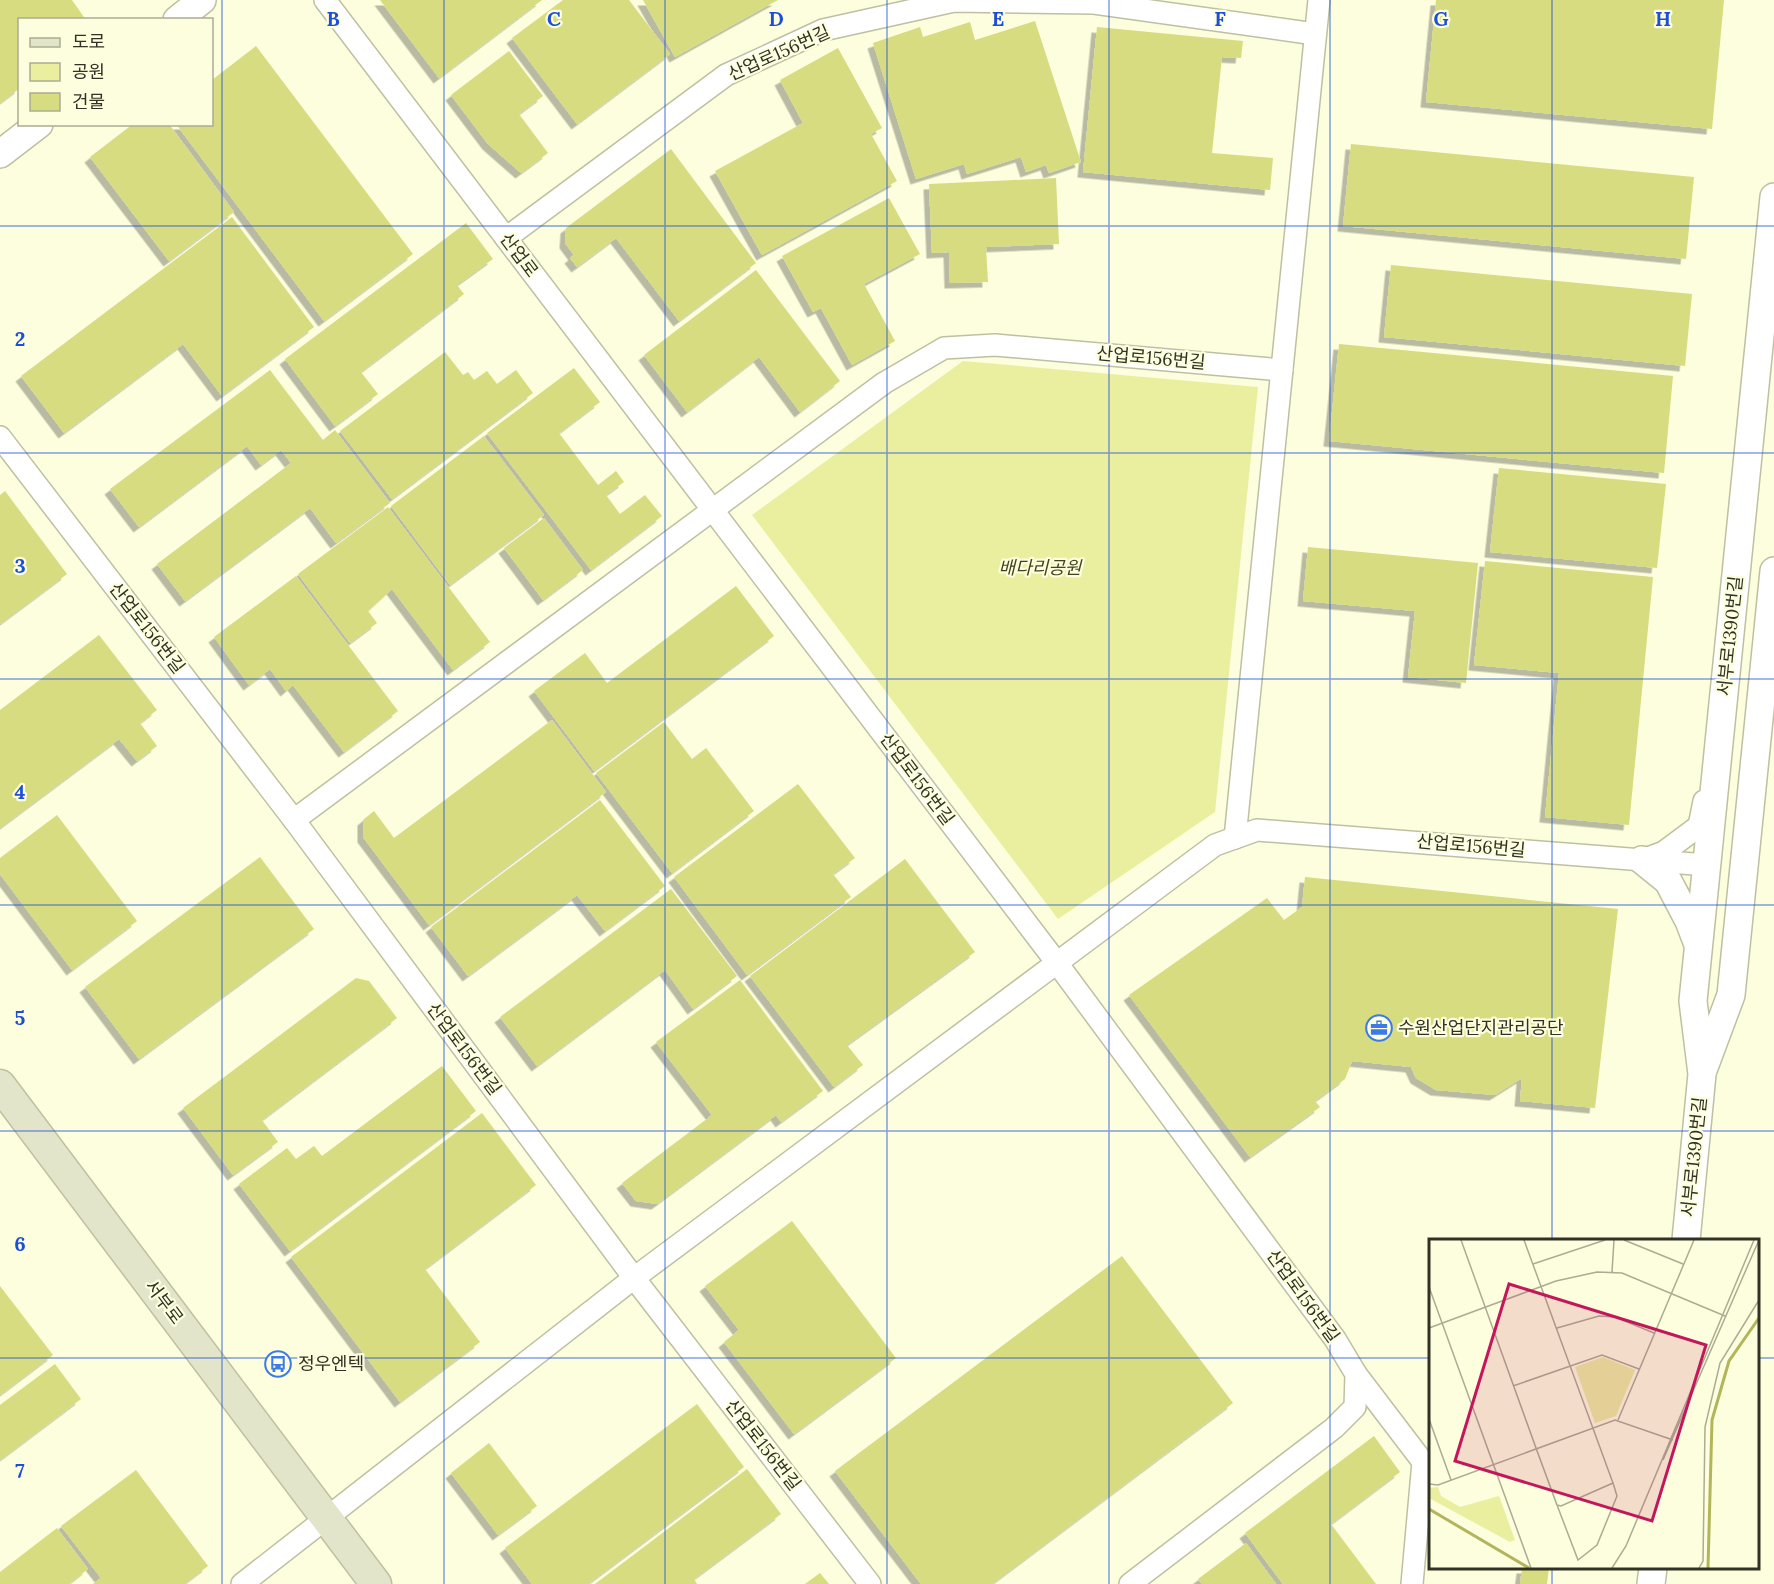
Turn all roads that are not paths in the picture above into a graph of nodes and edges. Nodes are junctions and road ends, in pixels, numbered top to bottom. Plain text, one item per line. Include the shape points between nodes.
1 (201, 0) edge
2 (325, 0) edge
3 (1319, 0) edge
4 (179, 18) edge
5 (1315, 34) junction
6 (36, 126) edge
7 (0, 154) edge
8 (1774, 197) edge
9 (506, 238) junction
10 (1282, 370) junction
11 (0, 437) edge
12 (713, 510) junction
13 (1774, 571) edge
14 (1722, 720) junction
15 (294, 820) junction
16 (1236, 838) junction
17 (1642, 860) junction
18 (1707, 865) junction
19 (1743, 869) junction
20 (1699, 946) junction
21 (1057, 963) junction
22 (1702, 1074) junction
23 (0, 1085) edge
24 (1686, 1239) edge
25 (634, 1278) junction
26 (1356, 1374) junction
27 (327, 1520) junction
28 (1653, 1569) edge
29 (242, 1584) edge
30 (376, 1584) edge
31 (870, 1584) edge
32 (1130, 1584) edge
33 (1412, 1584) edge
34 (1652, 1584) edge

1 - 4 street
2 - 9 street, 산업로
3 - 5 street
5 - 9 street, 산업로156번길 via 1094,3 954,1 823,30 726,75
5 - 10 street
6 - 7 street
8 - 14 street, 서부로1390번길
9 - 12 street, 산업로
10 - 12 street, 산업로156번길 via 995,345 944,348 884,383
10 - 16 street
11 - 15 street, 산업로156번길
12 - 15 street, 산업로156번길
12 - 21 street, 산업로156번길
13 - 19 street, 서부로1390번길
14 - 17 street via 1698,826 1664,852
14 - 18 street, 서부로1390번길
15 - 25 street, 산업로156번길
16 - 17 street, 산업로156번길 via 1257,830
16 - 21 street, 산업로156번길 via 1215,844
17 - 18 street, 산업로156번길
17 - 20 street via 1668,881
18 - 19 street
18 - 20 street, 서부로1390번길
19 - 22 street, 서부로1390번길 via 1731,994
20 - 22 street, 서부로1390번길 via 1693,1001
21 - 25 street, 산업로156번길
21 - 26 street, 산업로156번길 via 1328,1329
22 - 24 street, 서부로1390번길
23 - 27 main road, 서부로
25 - 27 street
25 - 31 street, 산업로156번길
26 - 32 street via 1355,1407 1334,1428
26 - 33 street, 산업로156번길 via 1423,1462
27 - 29 street
27 - 30 main road, 서부로
28 - 34 street

